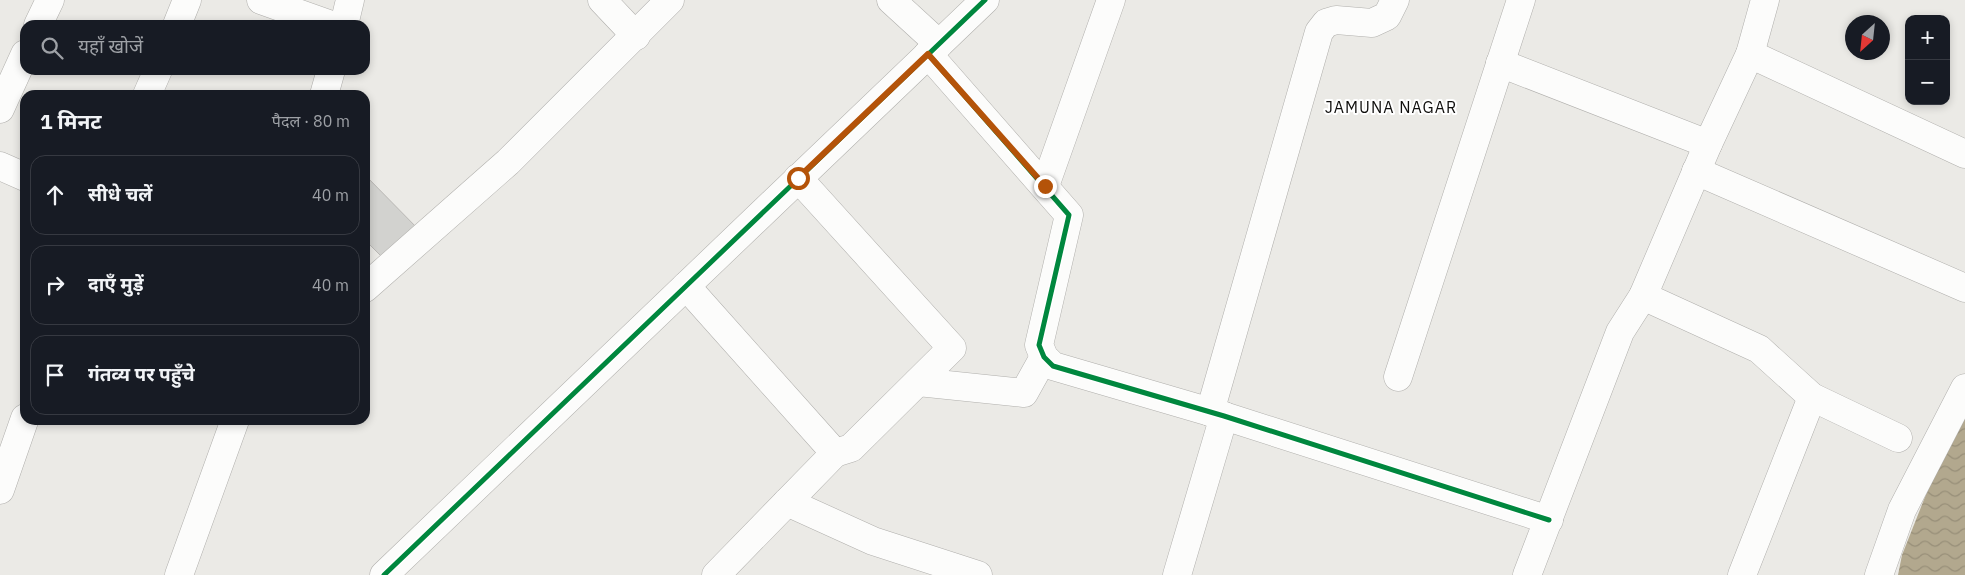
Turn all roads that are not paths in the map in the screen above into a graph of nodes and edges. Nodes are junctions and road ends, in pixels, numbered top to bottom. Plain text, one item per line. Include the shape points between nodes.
1 (50, 0) edge
2 (187, 0) edge
3 (261, 0) edge
4 (350, 0) edge
5 (602, 0) edge
6 (670, 0) edge
7 (890, 0) edge
8 (985, 0) edge
9 (1111, 0) edge
10 (1395, 0) edge
11 (1521, 0) edge
12 (1765, 0) edge
13 (40, 20) edge
14 (179, 20) edge
15 (317, 20) edge
16 (345, 20) edge
17 (636, 36) junction
18 (934, 49) junction
19 (1750, 54) junction
20 (1500, 63) junction
21 (20, 65) edge
22 (156, 75) edge
23 (330, 75) edge
24 (150, 90) edge
25 (325, 90) edge
26 (0, 109) edge
27 (1708, 144) junction
28 (1965, 154) edge
29 (0, 166) edge
30 (1696, 171) junction
31 (20, 175) edge
32 (798, 178) junction
33 (1045, 186) junction
34 (370, 284) edge
35 (686, 286) junction
36 (1965, 288) edge
37 (1643, 296) junction
38 (1044, 357) junction
39 (1398, 377) dead end
40 (918, 382) junction
41 (1965, 388) edge
42 (1812, 396) junction
43 (1217, 414) junction
44 (23, 425) edge
45 (233, 425) edge
46 (1898, 438) dead end
47 (835, 453) junction
48 (0, 490) edge
49 (788, 502) junction
50 (1549, 520) junction
51 (179, 575) edge
52 (384, 575) edge
53 (716, 575) edge
54 (978, 575) edge
55 (1178, 575) edge
56 (1527, 575) edge
57 (1742, 575) edge
58 (1879, 575) edge

1 - 13 street
2 - 14 street
3 - 15 street
4 - 16 street
5 - 17 street
6 - 17 street
7 - 18 street
8 - 18 street
9 - 33 street
10 - 43 street via 1388,16 1372,23 1336,20 1326,23 1319,32
11 - 20 street
12 - 19 street
17 - 34 street via 508,162
18 - 32 street
18 - 33 street
19 - 27 street
19 - 28 street
20 - 27 street
20 - 39 street
21 - 26 street
22 - 24 street
23 - 25 street
27 - 30 street
29 - 31 street
30 - 36 street
30 - 37 street
32 - 35 street
32 - 40 street via 952,348
33 - 38 street via 1070,215 1039,345
35 - 47 street
35 - 52 street
37 - 42 street via 1759,349
37 - 50 street via 1620,332
38 - 40 street via 1024,393
38 - 43 street via 1052,366
40 - 47 street via 851,448
41 - 58 street via 1902,510
42 - 46 street
42 - 57 street
43 - 50 street
43 - 55 street
44 - 48 street
45 - 51 street
47 - 49 street
49 - 53 street
49 - 54 street via 873,541
50 - 56 street

